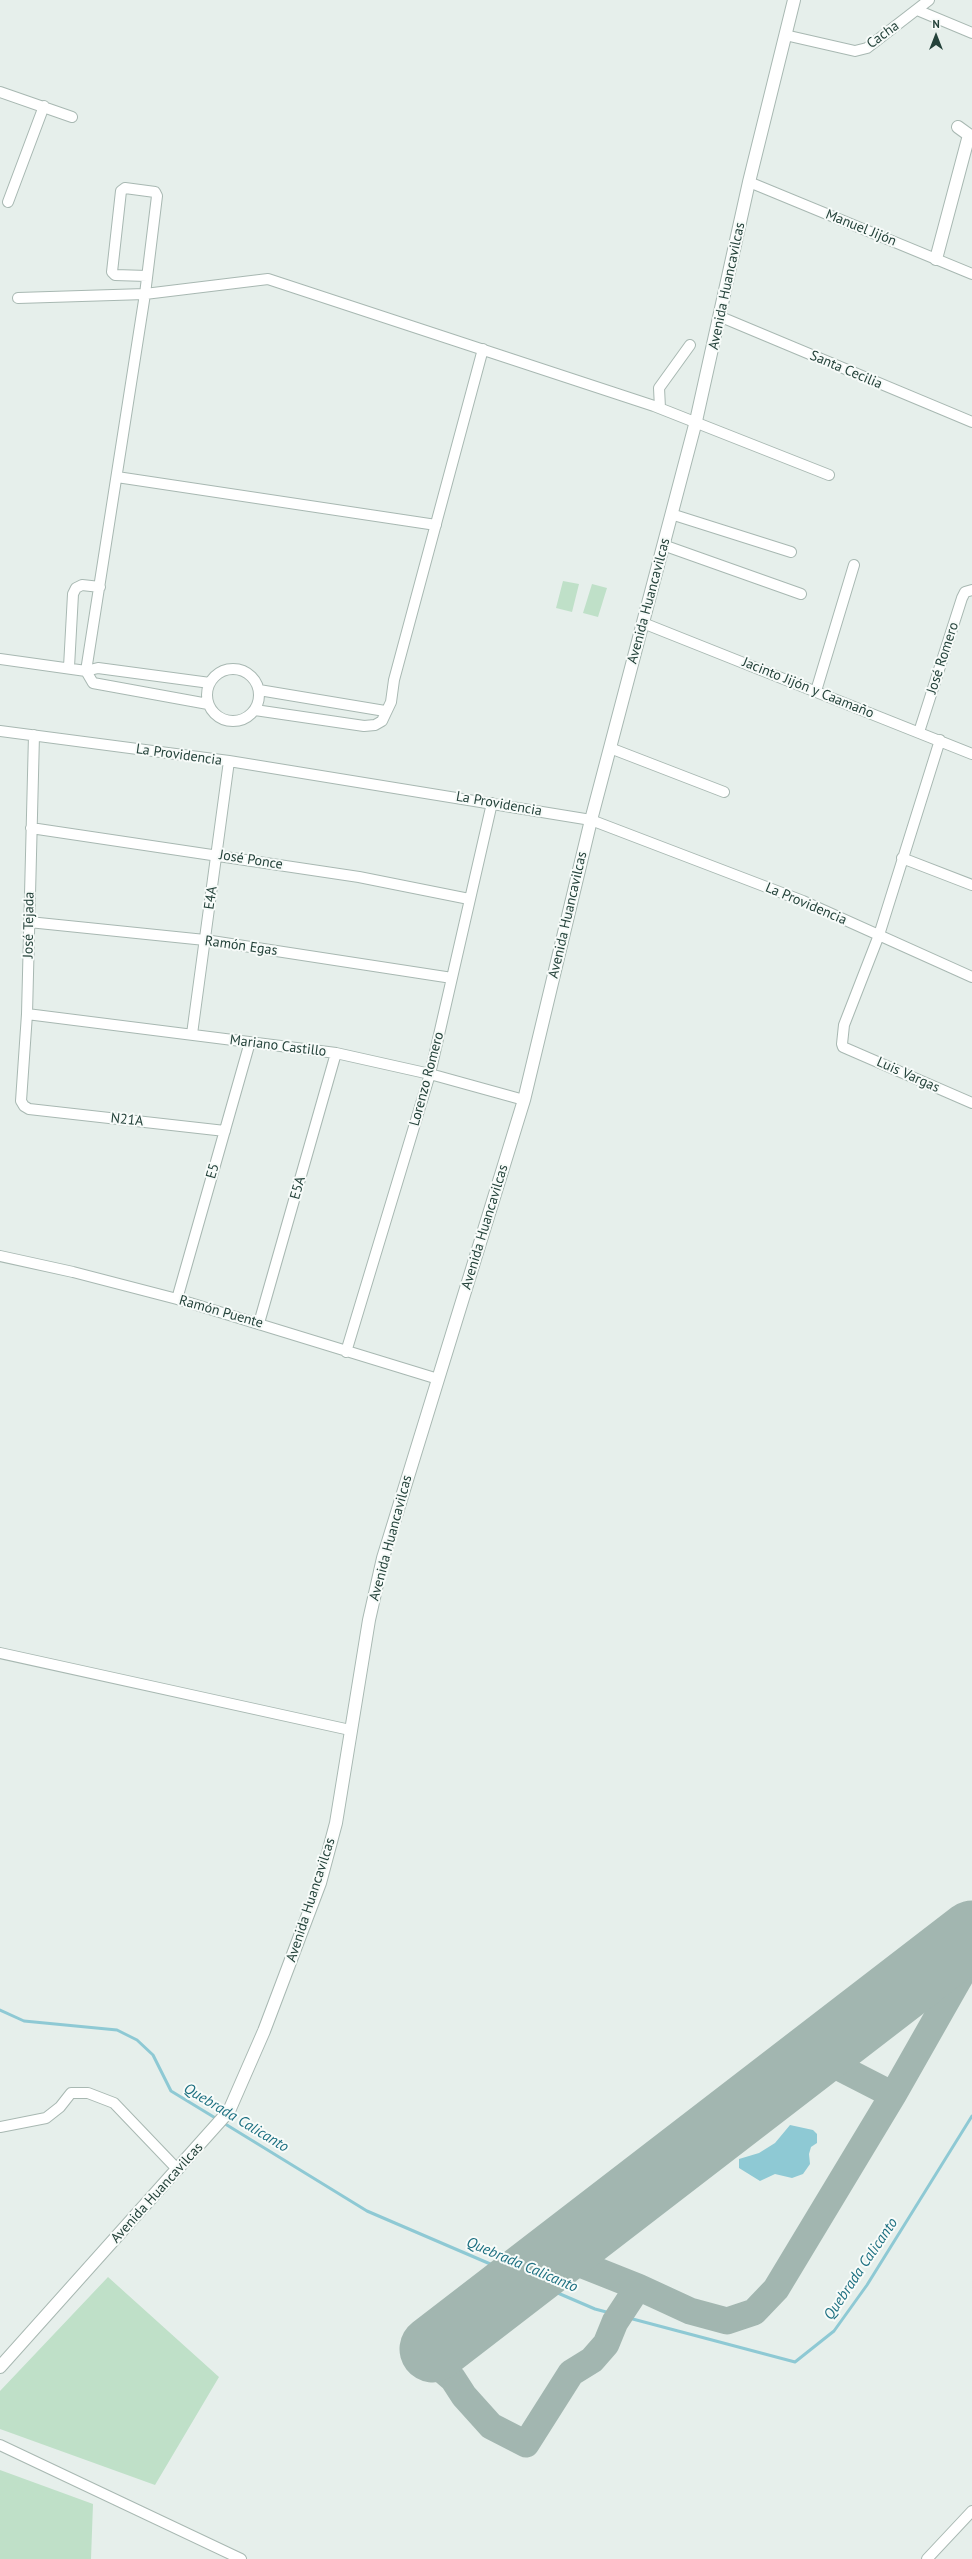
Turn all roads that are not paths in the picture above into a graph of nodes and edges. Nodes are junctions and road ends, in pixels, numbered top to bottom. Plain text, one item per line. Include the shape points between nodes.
1 (794, 0) edge
2 (928, 0) edge
3 (917, 10) junction
4 (972, 33) edge
5 (785, 35) junction
6 (0, 92) edge
7 (44, 106) junction
8 (72, 117) dead end
9 (958, 128) dead end
10 (749, 182) junction
11 (8, 202) dead end
12 (936, 259) junction
13 (972, 274) edge
14 (147, 276) junction
15 (145, 294) junction
16 (18, 298) dead end
17 (721, 317) junction
18 (690, 345) dead end
19 (484, 349) junction
20 (660, 408) junction
21 (696, 421) junction
22 (972, 422) edge
23 (829, 475) dead end
24 (117, 477) junction
25 (671, 514) junction
26 (436, 525) junction
27 (663, 545) junction
28 (791, 552) dead end
29 (854, 565) dead end
30 (100, 587) junction
31 (972, 590) edge
32 (801, 594) dead end
33 (643, 623) junction
34 (0, 658) edge
35 (69, 667) junction
36 (86, 671) junction
37 (210, 683) junction
38 (259, 690) junction
39 (816, 691) junction
40 (208, 704) junction
41 (255, 710) junction
42 (385, 711) junction
43 (0, 731) edge
44 (919, 732) junction
45 (34, 735) junction
46 (940, 740) junction
47 (610, 748) junction
48 (972, 754) edge
49 (229, 761) junction
50 (724, 792) dead end
51 (492, 802) junction
52 (591, 820) junction
53 (31, 828) junction
54 (216, 855) junction
55 (902, 858) junction
56 (972, 885) edge
57 (470, 899) junction
58 (29, 922) junction
59 (879, 935) junction
60 (205, 940) junction
61 (972, 977) edge
62 (452, 978) junction
63 (27, 1014) junction
64 (192, 1034) junction
65 (250, 1042) junction
66 (336, 1053) junction
67 (430, 1074) junction
68 (524, 1100) junction
69 (972, 1103) edge
70 (29, 1109) joint
71 (225, 1131) junction
72 (0, 1256) edge
73 (177, 1299) junction
74 (259, 1323) junction
75 (346, 1352) junction
76 (438, 1379) junction
77 (0, 1653) edge
78 (350, 1730) junction
79 (0, 2127) edge
80 (178, 2170) junction
81 (0, 2367) edge
82 (0, 2445) edge
83 (972, 2511) edge
84 (241, 2559) edge
85 (927, 2559) edge

1 - 5 street, Avenida Huancavilcas
2 - 3 street, Cacha
3 - 4 street
3 - 5 street, Cacha via 867,48 855,51
5 - 10 street, Avenida Huancavilcas
6 - 7 street
7 - 8 street
7 - 11 street
9 - 12 street via 969,135
10 - 12 street, Manuel Jijón
10 - 17 street, Avenida Huancavilcas
12 - 13 street, Manuel Jijón
14 - 14 street via 115,275 111,267 121,191 125,188 157,194
14 - 15 street
15 - 16 street
15 - 19 street via 268,280
15 - 24 street
17 - 21 street, Avenida Huancavilcas
17 - 22 street, Santa Cecilia
18 - 20 street via 659,388
19 - 20 street
19 - 26 street
20 - 21 street
21 - 23 street
21 - 25 street, Avenida Huancavilcas
24 - 26 street
24 - 30 street
25 - 27 street, Avenida Huancavilcas
25 - 28 street
26 - 42 street via 394,680 391,702
27 - 32 street
27 - 33 street, Avenida Huancavilcas
29 - 39 street
30 - 35 street via 82,585 76,588 73,594
30 - 36 street
31 - 44 street, José Romero via 965,592 962,598
33 - 39 street, Jacinto Jijón y Caamaño
33 - 47 street, Avenida Huancavilcas
34 - 35 street
35 - 36 street
36 - 37 street via 98,668
36 - 40 street via 93,683
37 - 38 street via 217,674 237,669 255,680
37 - 40 street via 207,693
38 - 41 street
38 - 42 street
39 - 44 street, Jacinto Jijón y Caamaño
40 - 41 street via 216,716 230,722 244,719
41 - 42 street via 364,726 382,721
43 - 45 street, La Providencia
44 - 46 street, Jacinto Jijón y Caamaño
45 - 49 street, La Providencia
45 - 53 street, José Tejada
46 - 48 street, Jacinto Jijón y Caamaño
46 - 55 street
47 - 50 street
47 - 52 street, Avenida Huancavilcas
49 - 51 street, La Providencia
49 - 54 street, E4A
51 - 52 street, La Providencia
51 - 57 street, Lorenzo Romero
52 - 59 street, La Providencia via 804,901
52 - 68 street, Avenida Huancavilcas
53 - 54 street, José Ponce
53 - 58 street, José Tejada
54 - 57 street, José Ponce via 359,877
54 - 60 street, E4A
55 - 56 street
55 - 59 street
57 - 62 street, Lorenzo Romero
58 - 60 street, Ramón Egas
58 - 63 street, José Tejada
59 - 61 street, La Providencia
59 - 69 street, Luis Vargas via 844,1025 843,1047
60 - 62 street, Ramón Egas
60 - 64 street, E4A
62 - 67 street, Lorenzo Romero
63 - 64 street, Mariano Castillo
63 - 70 street, José Tejada via 21,1101
64 - 65 street, Mariano Castillo
65 - 66 street, Mariano Castillo
65 - 71 street, E5
66 - 67 street, Mariano Castillo
66 - 74 street, E5A
67 - 68 street, Mariano Castillo
67 - 75 street, Lorenzo Romero
68 - 76 street, Avenida Huancavilcas
70 - 71 street, N21A
71 - 73 street, E5
72 - 73 street, Ramón Puente
73 - 74 street, Ramón Puente
74 - 75 street, Ramón Puente
75 - 76 street, Ramón Puente
76 - 78 street, Avenida Huancavilcas via 383,1558 369,1620
77 - 78 street
78 - 80 street, Avenida Huancavilcas via 336,1822 320,1883 264,2031 229,2111
79 - 80 street via 46,2118 71,2093 88,2093 114,2103
80 - 81 street, Avenida Huancavilcas
82 - 84 street
83 - 85 street

